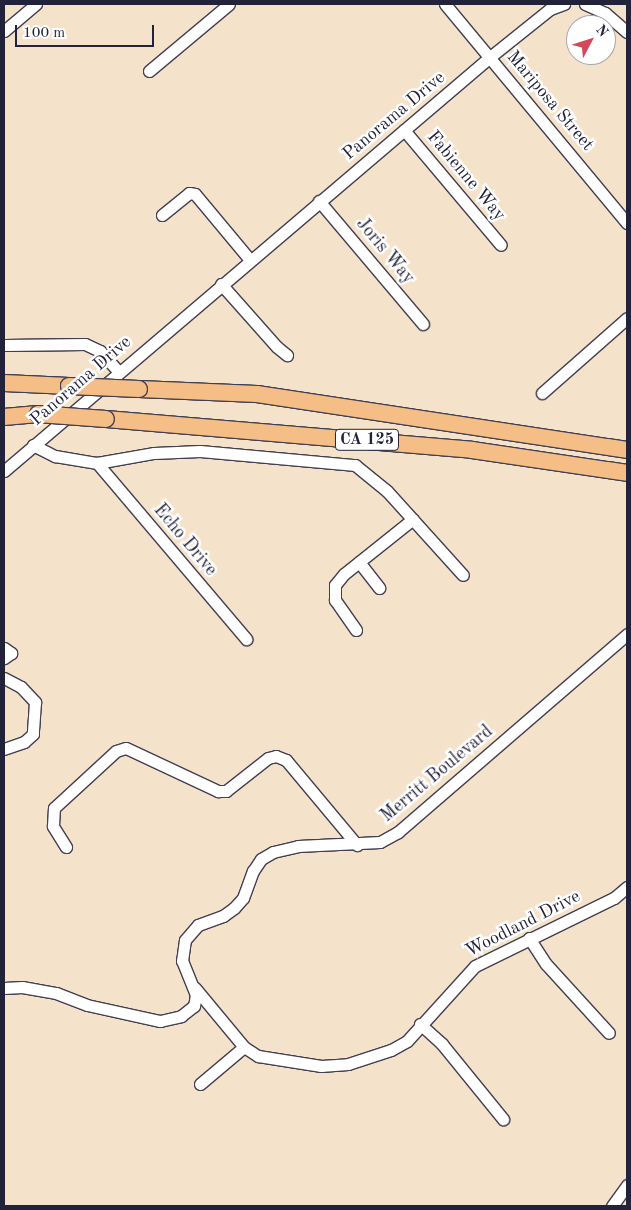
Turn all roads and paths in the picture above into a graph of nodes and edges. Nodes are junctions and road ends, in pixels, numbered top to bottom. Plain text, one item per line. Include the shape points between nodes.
1 (36, 4) edge
2 (229, 4) edge
3 (445, 4) edge
4 (564, 4) edge
5 (585, 4) edge
6 (4, 31) edge
7 (627, 32) edge
8 (490, 56) junction
9 (150, 71) dead end
10 (404, 130) junction
11 (319, 201) junction
12 (162, 215) dead end
13 (627, 222) edge
14 (501, 245) dead end
15 (250, 260) junction
16 (221, 284) junction
17 (627, 318) edge
18 (423, 324) dead end
19 (4, 345) edge
20 (288, 355) dead end
21 (118, 371) junction
22 (4, 383) edge
23 (542, 393) dead end
24 (4, 414) edge
25 (33, 446) junction
26 (627, 450) edge
27 (97, 463) junction
28 (4, 471) edge
29 (627, 473) edge
30 (413, 519) junction
31 (358, 562) junction
32 (463, 575) dead end
33 (379, 588) dead end
34 (356, 630) dead end
35 (627, 634) edge
36 (246, 639) dead end
37 (4, 648) edge
38 (4, 658) edge
39 (4, 678) edge
40 (4, 749) edge
41 (358, 845) junction
42 (66, 847) dead end
43 (627, 887) edge
44 (529, 938) junction
45 (4, 988) edge
46 (195, 988) junction
47 (420, 1024) junction
48 (610, 1033) dead end
49 (244, 1047) junction
50 (200, 1084) dead end
51 (503, 1119) dead end
52 (627, 1185) edge
53 (612, 1206) edge

1 - 6 street
2 - 9 street
3 - 8 street, Mariposa Street
4 - 8 street, Panorama Drive via 550,9
5 - 7 street via 605,13
8 - 10 street, Panorama Drive
8 - 13 street, Mariposa Street
10 - 11 street, Panorama Drive
10 - 14 street, Fabienne Way
11 - 15 street, Panorama Drive
11 - 18 street, Joris Way
12 - 15 street via 189,193 195,194
15 - 16 street, Panorama Drive
16 - 20 street via 277,348
16 - 21 street, Panorama Drive
17 - 23 street
19 - 21 street via 85,344 100,351
21 - 25 street, Panorama Drive
22 - 26 highway, CA 125, bridge via 257,394
24 - 29 highway, CA 125, bridge via 106,418 472,450
25 - 27 street via 55,456
25 - 28 street, Panorama Drive
27 - 30 street via 154,453 200,451 355,465 388,491
27 - 36 street, Echo Drive
30 - 31 street
30 - 32 street
31 - 33 street
31 - 34 street via 335,585 335,600
35 - 41 street, Merritt Boulevard via 398,832 380,842
37 - 38 street via 11,653
39 - 40 street via 21,687 36,702 33,734 24,742
41 - 42 street via 286,760 268,758 226,791 218,791 126,748 116,751 86,776 54,808 53,826
41 - 46 street, Merritt Boulevard via 298,846 273,852 262,859 234,908 224,916 198,925 185,940 182,961
43 - 44 street, Woodland Drive via 614,898
44 - 47 street, Woodland Drive via 474,966
44 - 48 street via 546,964
45 - 46 street via 22,987 56,993 88,1005 160,1021 181,1016 194,1006
46 - 49 street, Woodland Drive
47 - 49 street, Woodland Drive via 407,1041 391,1050 348,1064 312,1065 258,1056
47 - 51 street via 442,1044
49 - 50 street
52 - 53 street

